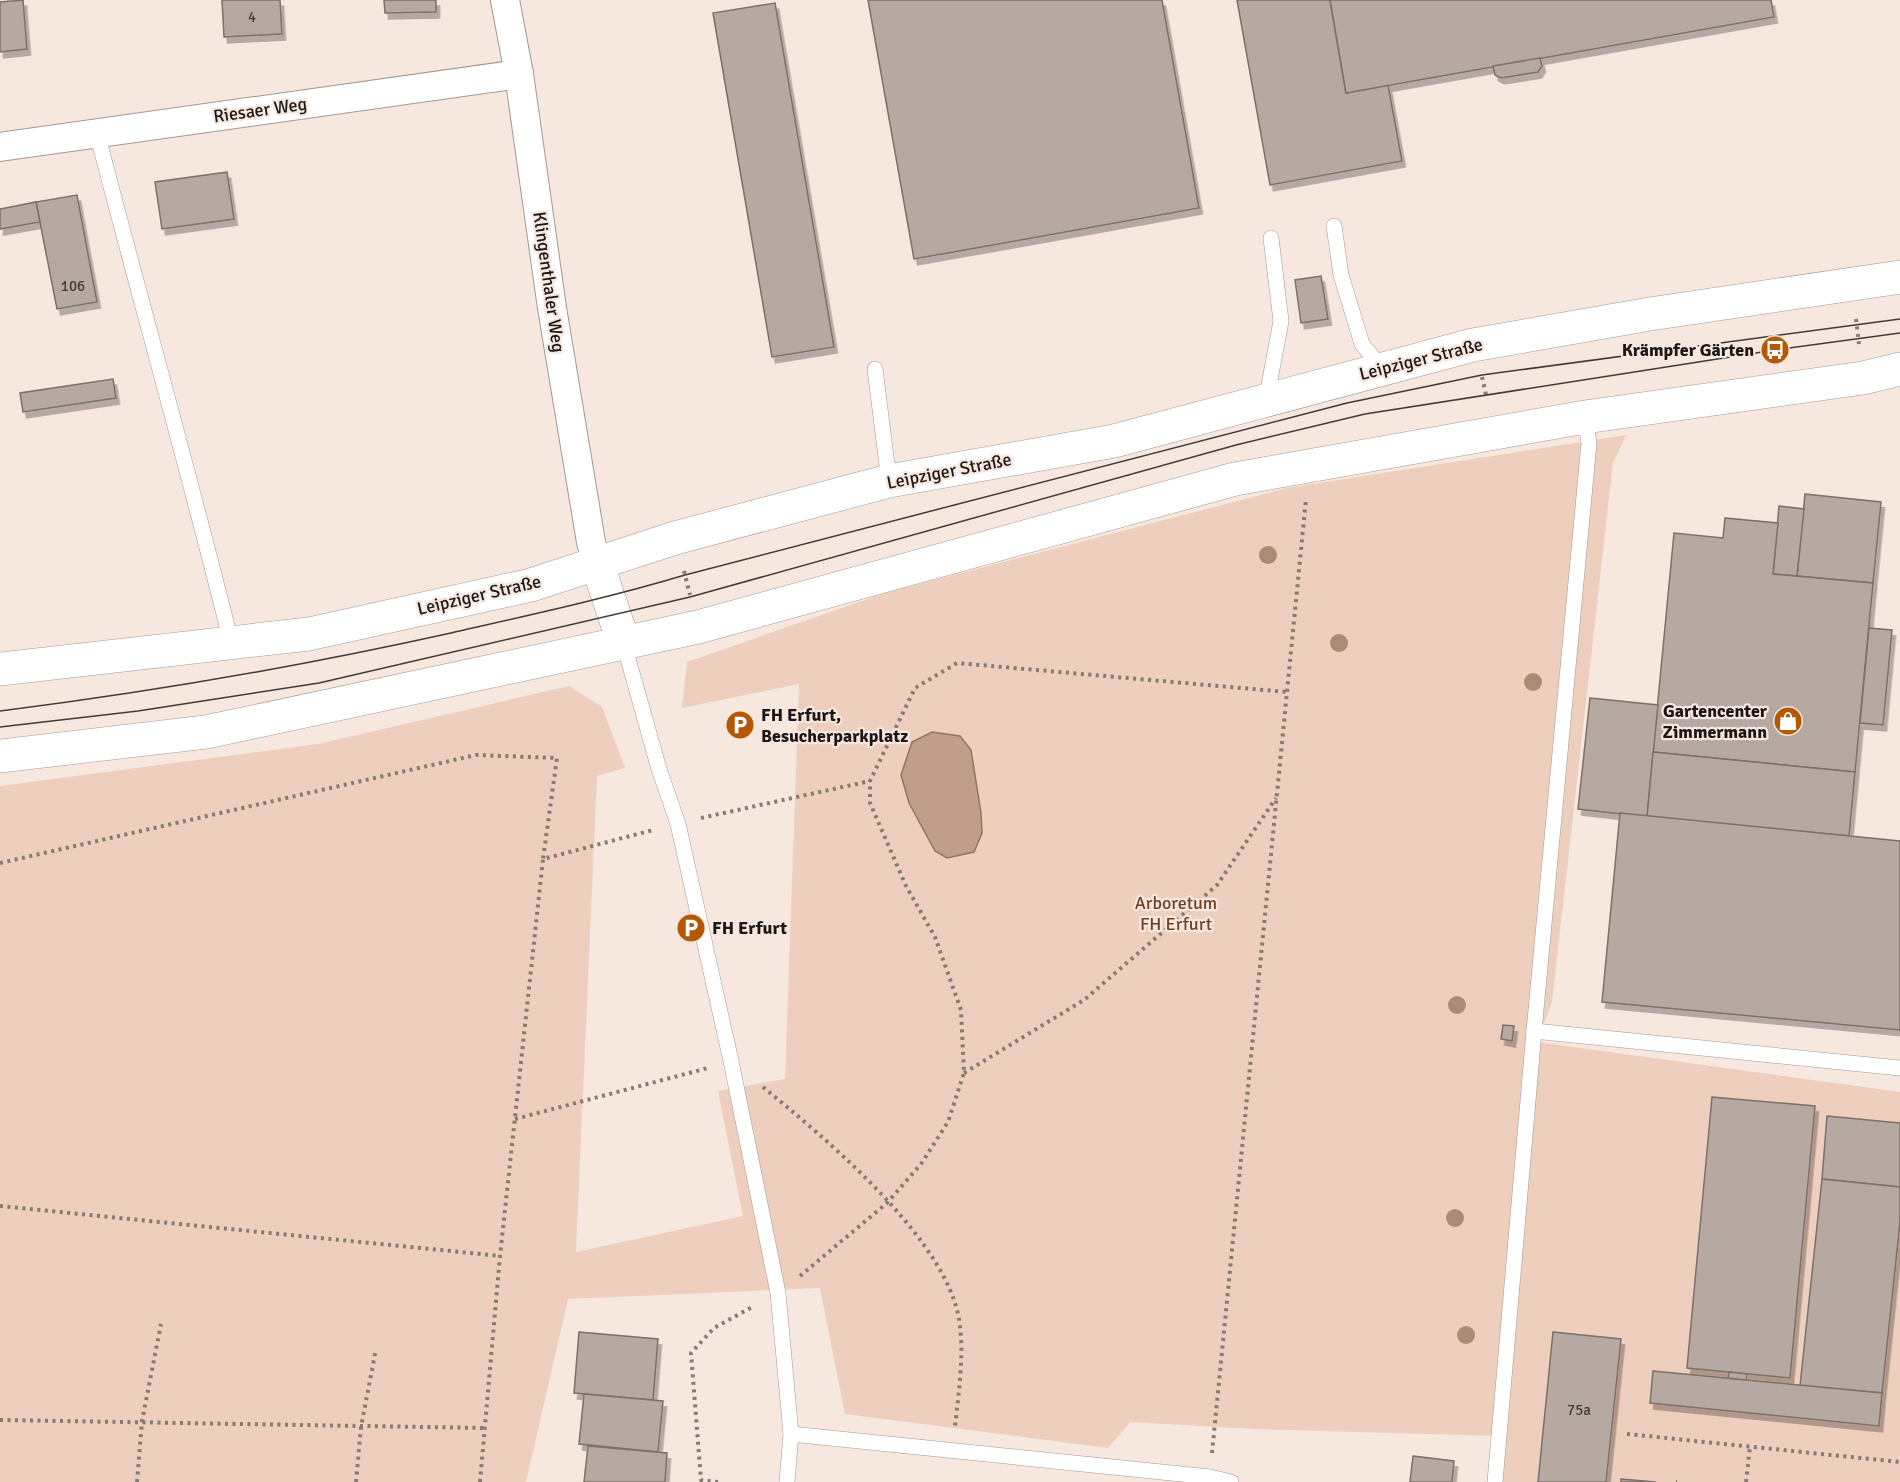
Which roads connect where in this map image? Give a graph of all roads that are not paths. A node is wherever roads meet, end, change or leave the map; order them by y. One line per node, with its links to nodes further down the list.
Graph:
1 (505, 0): 2 (street, Klingenthaler Weg)
2 (519, 74): 3 (street, Riesaer Weg); 14 (street, Klingenthaler Weg)
3 (97, 133): 4 (street, Riesaer Weg); 16 (lane)
4 (0, 147)
5 (1334, 226): 8 (lane)
6 (1271, 238): 11 (lane)
7 (1900, 277): 8 (main road, Leipziger Straße)
8 (1382, 368): 11 (main road, Leipziger Straße)
9 (875, 369): 13 (lane)
10 (1900, 369): 12 (main road)
11 (1265, 402): 13 (main road, Leipziger Straße)
12 (1585, 417): 15 (main road); 19 (lane)
13 (890, 481): 14 (main road, Leipziger Straße)
14 (597, 563): 15 (main road); 16 (main road, Leipziger Straße)
15 (622, 641): 18 (main road); 21 (lane)
16 (231, 642): 17 (main road, Leipziger Straße)
17 (0, 669)
18 (0, 756)
19 (1534, 1030): 20 (lane); 24 (lane)
20 (1900, 1068)
21 (791, 1434): 22 (lane); 23 (lane)
22 (787, 1482)
23 (1231, 1482)
24 (1496, 1482)

